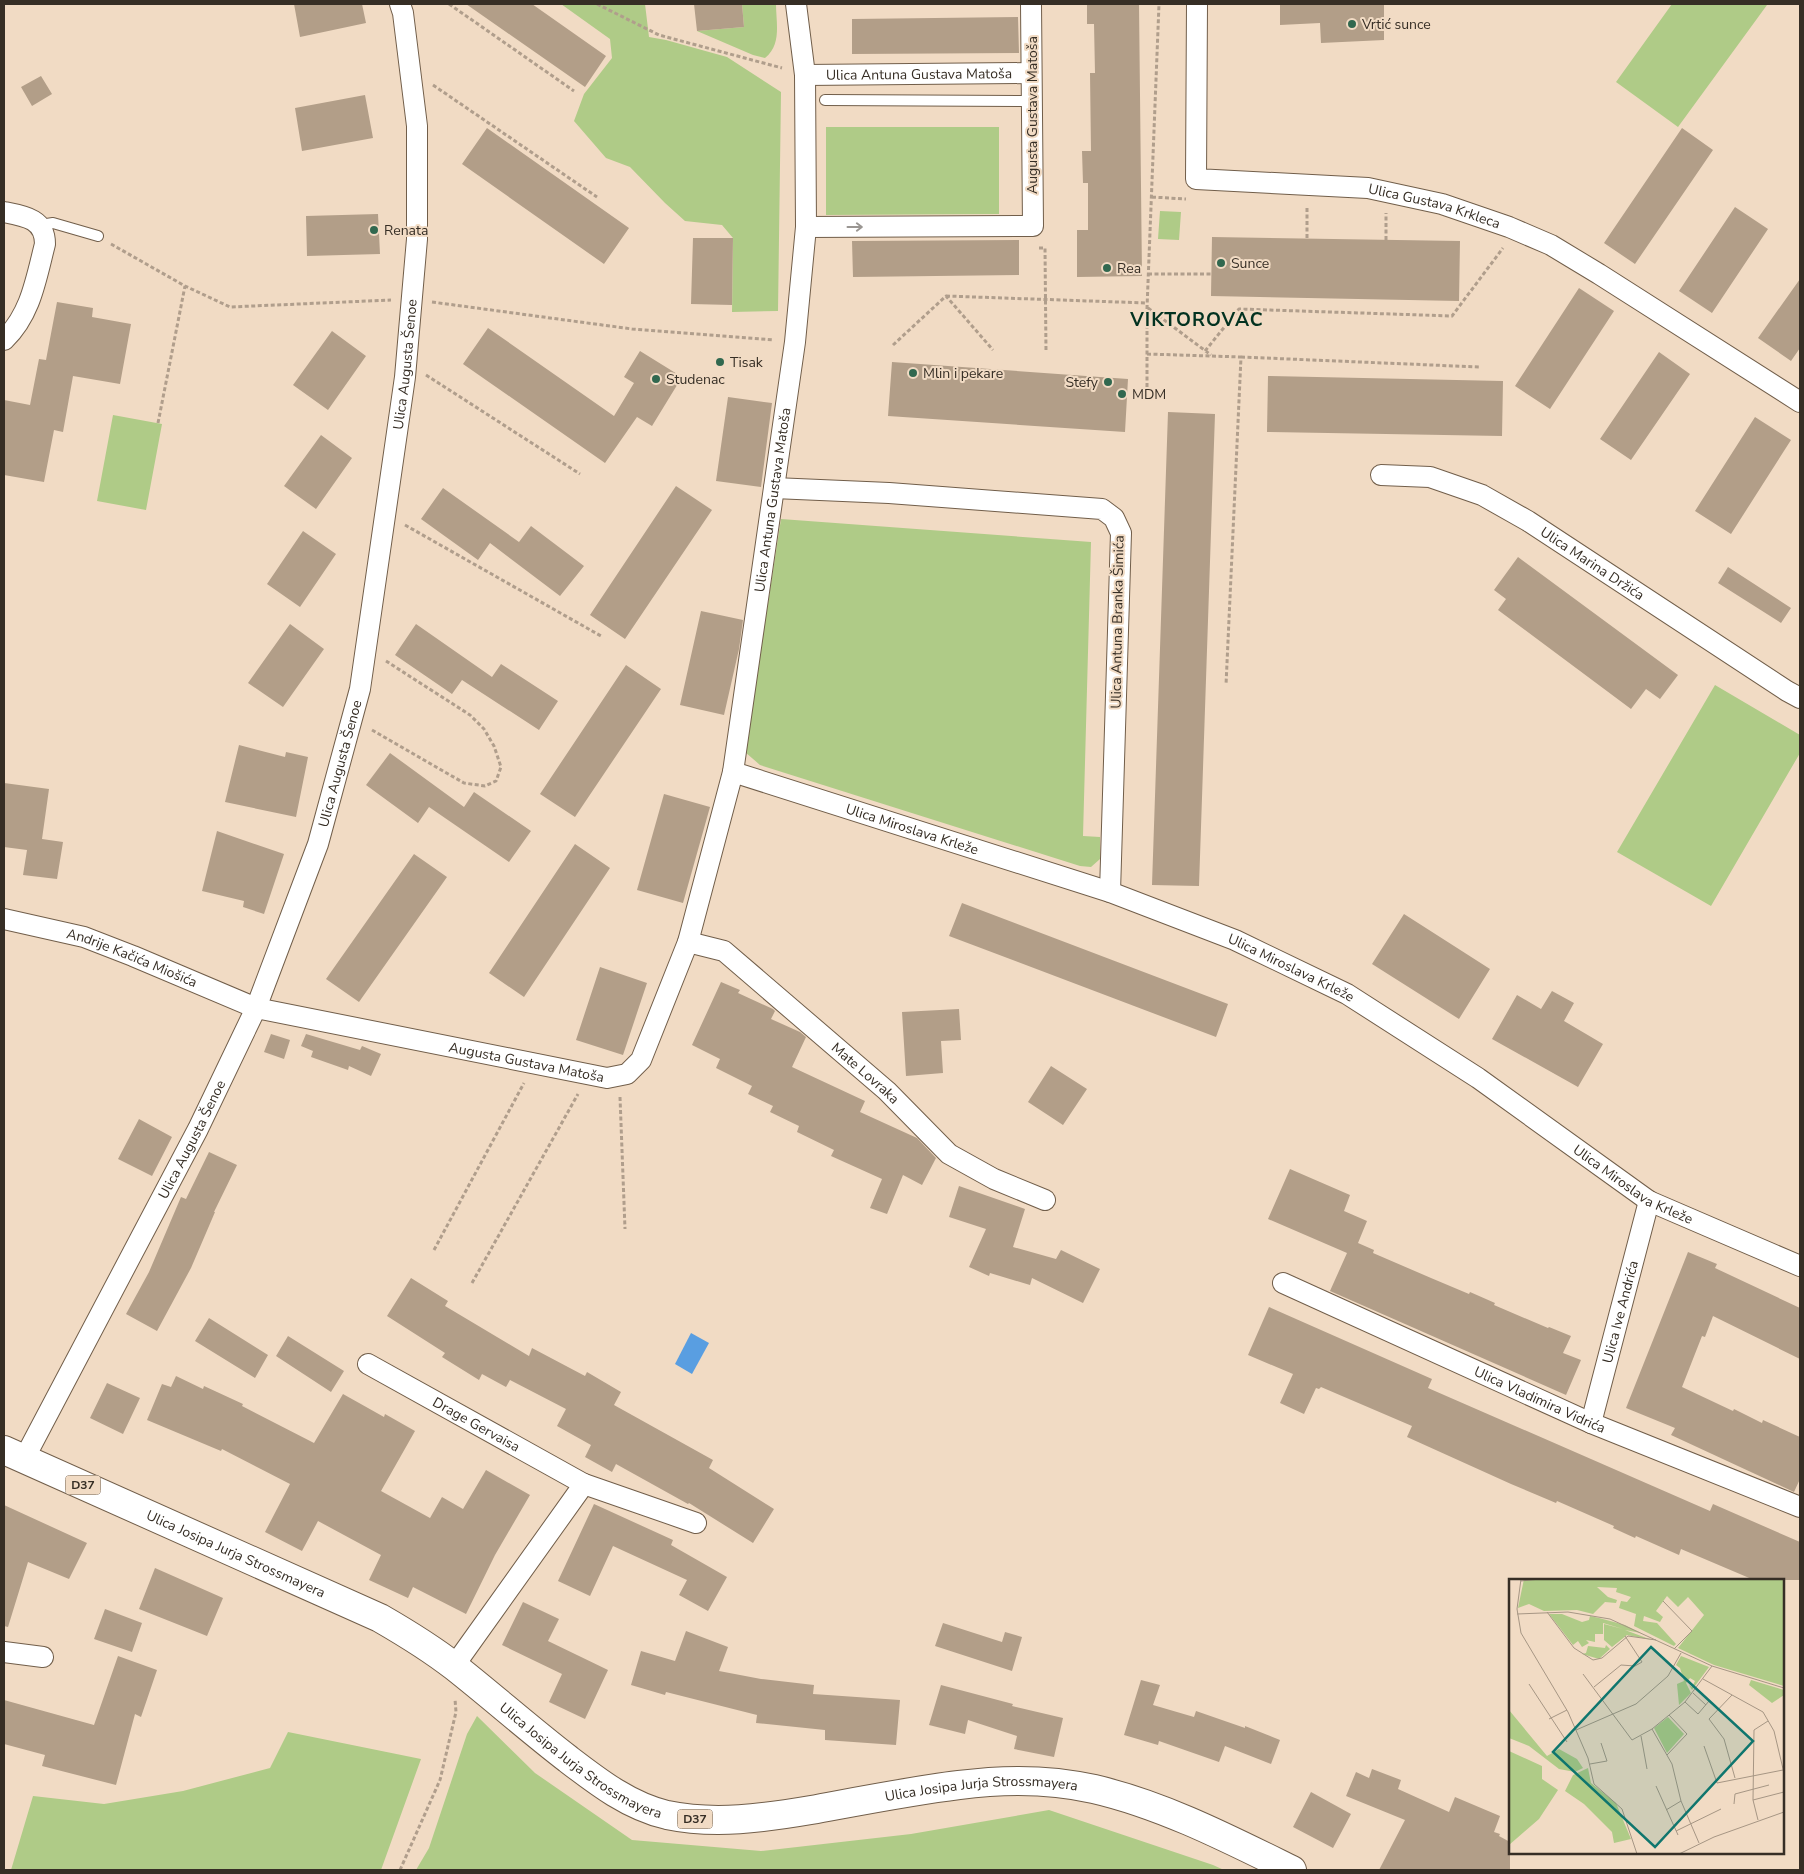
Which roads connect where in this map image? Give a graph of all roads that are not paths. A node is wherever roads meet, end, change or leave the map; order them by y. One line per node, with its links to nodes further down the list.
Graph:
1 (400, 4): 22 (street, Ulica Augusta Šenoe)
2 (796, 4): 6 (street, Ulica Antuna Gustava Matoša)
3 (1031, 4): 5 (street, Augusta Gustava Matoša)
4 (1197, 4): 14 (street, Ulica Gustava Krkleca)
5 (1032, 73): 6 (street, Ulica Antuna Gustava Matoša); 8 (street, Augusta Gustava Matoša)
6 (805, 74): 11 (street, Ulica Antuna Gustava Matoša)
7 (825, 100): 8 (lane)
8 (1032, 101): 11 (street, Augusta Gustava Matoša, one-way to 8)
9 (4, 212): 10 (street)
10 (40, 225): 12 (lane); 13 (street)
11 (806, 228): 16 (street, Ulica Antuna Gustava Matoša)
12 (98, 236)
13 (4, 340)
14 (1800, 402)
15 (1381, 475): 17 (street, Ulica Marina Držića)
16 (774, 488): 18 (street, Ulica Antuna Gustava Matoša); 19 (street, Ulica Antuna Branka Šimića)
17 (1794, 694)
18 (733, 772): 19 (street, Ulica Miroslava Krleže); 21 (street, Augusta Gustava Matoša)
19 (1110, 892): 24 (street, Ulica Miroslava Krleže)
20 (4, 919): 22 (street, Andrije Kačića Miošića)
21 (688, 942): 22 (street, Augusta Gustava Matoša); 23 (street, Mate Lovraka)
22 (256, 1008): 29 (street, Ulica Augusta Šenoe)
23 (1045, 1200)
24 (1649, 1200): 25 (street, Ulica Miroslava Krleže); 28 (street, Ulica Ive Andrića)
25 (1800, 1266)
26 (1283, 1283): 28 (street, Ulica Vladimira Vidrića)
27 (368, 1364): 30 (street, Drage Gervaisa)
28 (1590, 1423): 31 (street, Ulica Vladimira Vidrića)
29 (14, 1455): 35 (main road, Ulica Josipa Jurja Strossmayera / D37)
30 (584, 1484): 32 (street, Drage Gervaisa); 35 (street)
31 (1800, 1507)
32 (696, 1523)
33 (4, 1652): 34 (street)
34 (44, 1657)
35 (454, 1666): 36 (main road, Ulica Josipa Jurja Strossmayera / D37)
36 (1292, 1870)

